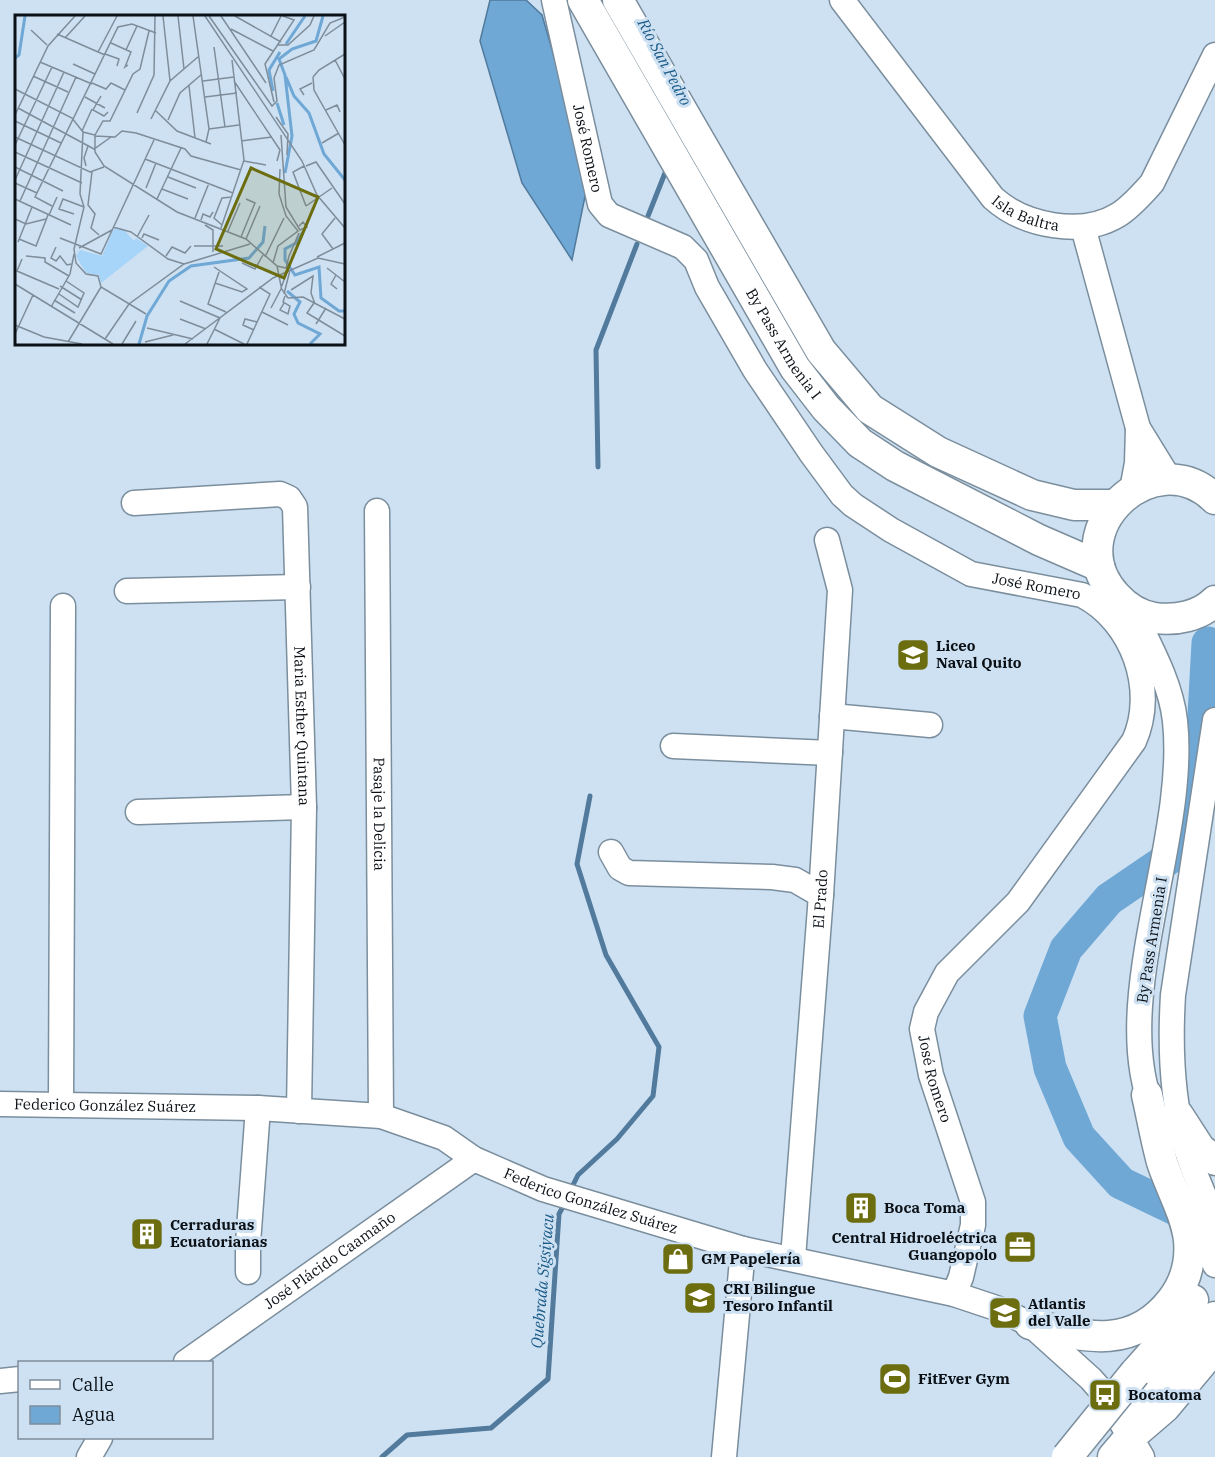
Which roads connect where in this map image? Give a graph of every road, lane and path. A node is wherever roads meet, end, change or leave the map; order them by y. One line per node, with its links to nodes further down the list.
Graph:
1 (554, 0): 43 (street, José Romero)
2 (583, 0): 14 (main road, By Pass Armenia I)
3 (618, 0): 9 (main road, By Pass Armenia I)
4 (842, 0): 6 (street, Isla Baltra)
5 (1215, 55): 6 (street, Isla Baltra)
6 (1083, 227): 7 (street)
7 (1138, 428): 8 (street); 9 (street)
8 (1170, 480): 9 (main road, By Pass Armenia I); 10 (main road)
9 (1123, 497): 14 (main road)
10 (1215, 499)
11 (134, 503): 15 (street, Maria Esther Quintana)
12 (377, 511): 35 (street, Pasaje la Delicia)
13 (827, 540): 20 (street, El Prado)
14 (1099, 566): 19 (main road)
15 (298, 587): 16 (street); 25 (street, Maria Esther Quintana)
16 (128, 591)
17 (1215, 601): 19 (main road)
18 (63, 606): 31 (street)
19 (1133, 611): 29 (street, By Pass Armenia I)
20 (832, 716): 21 (street); 24 (street, El Prado)
21 (930, 725)
22 (1213, 731): 34 (street, By Pass Armenia I)
23 (673, 746): 24 (street)
24 (830, 753): 28 (street, El Prado)
25 (304, 807): 26 (street); 33 (street, Maria Esther Quintana)
26 (138, 812)
27 (611, 852): 28 (street)
28 (821, 895): 40 (street, El Prado)
29 (1147, 1095): 38 (street, By Pass Armenia I); 45 (main road)
30 (0, 1104): 31 (street, Federico González Suárez)
31 (61, 1104): 32 (street, Federico González Suárez)
32 (258, 1108): 33 (street, Federico González Suárez); 42 (street)
33 (300, 1111): 35 (street, Federico González Suárez)
34 (1178, 1114): 37 (main road); 38 (street, By Pass Armenia I)
35 (381, 1116): 36 (street, Federico González Suárez)
36 (474, 1159): 39 (street, Federico González Suárez); 47 (street, José Plácido Caamaño)
37 (1215, 1161)
38 (1210, 1228): 41 (street, By Pass Armenia I); 54 (main road, bridge)
39 (743, 1250): 40 (street, Federico González Suárez); 53 (street)
40 (793, 1258): 43 (street, Federico González Suárez)
41 (1215, 1265)
42 (248, 1272)
43 (954, 1294): 45 (street, Federico González Suárez)
44 (1215, 1317): 51 (main road)
45 (1030, 1324): 51 (street, Federico González Suárez)
46 (1215, 1347): 51 (main road)
47 (187, 1361)
48 (18, 1379): 49 (street)
49 (0, 1382)
50 (99, 1439): 52 (street)
51 (1128, 1450)
52 (89, 1457)
53 (724, 1457)
54 (1067, 1457)

